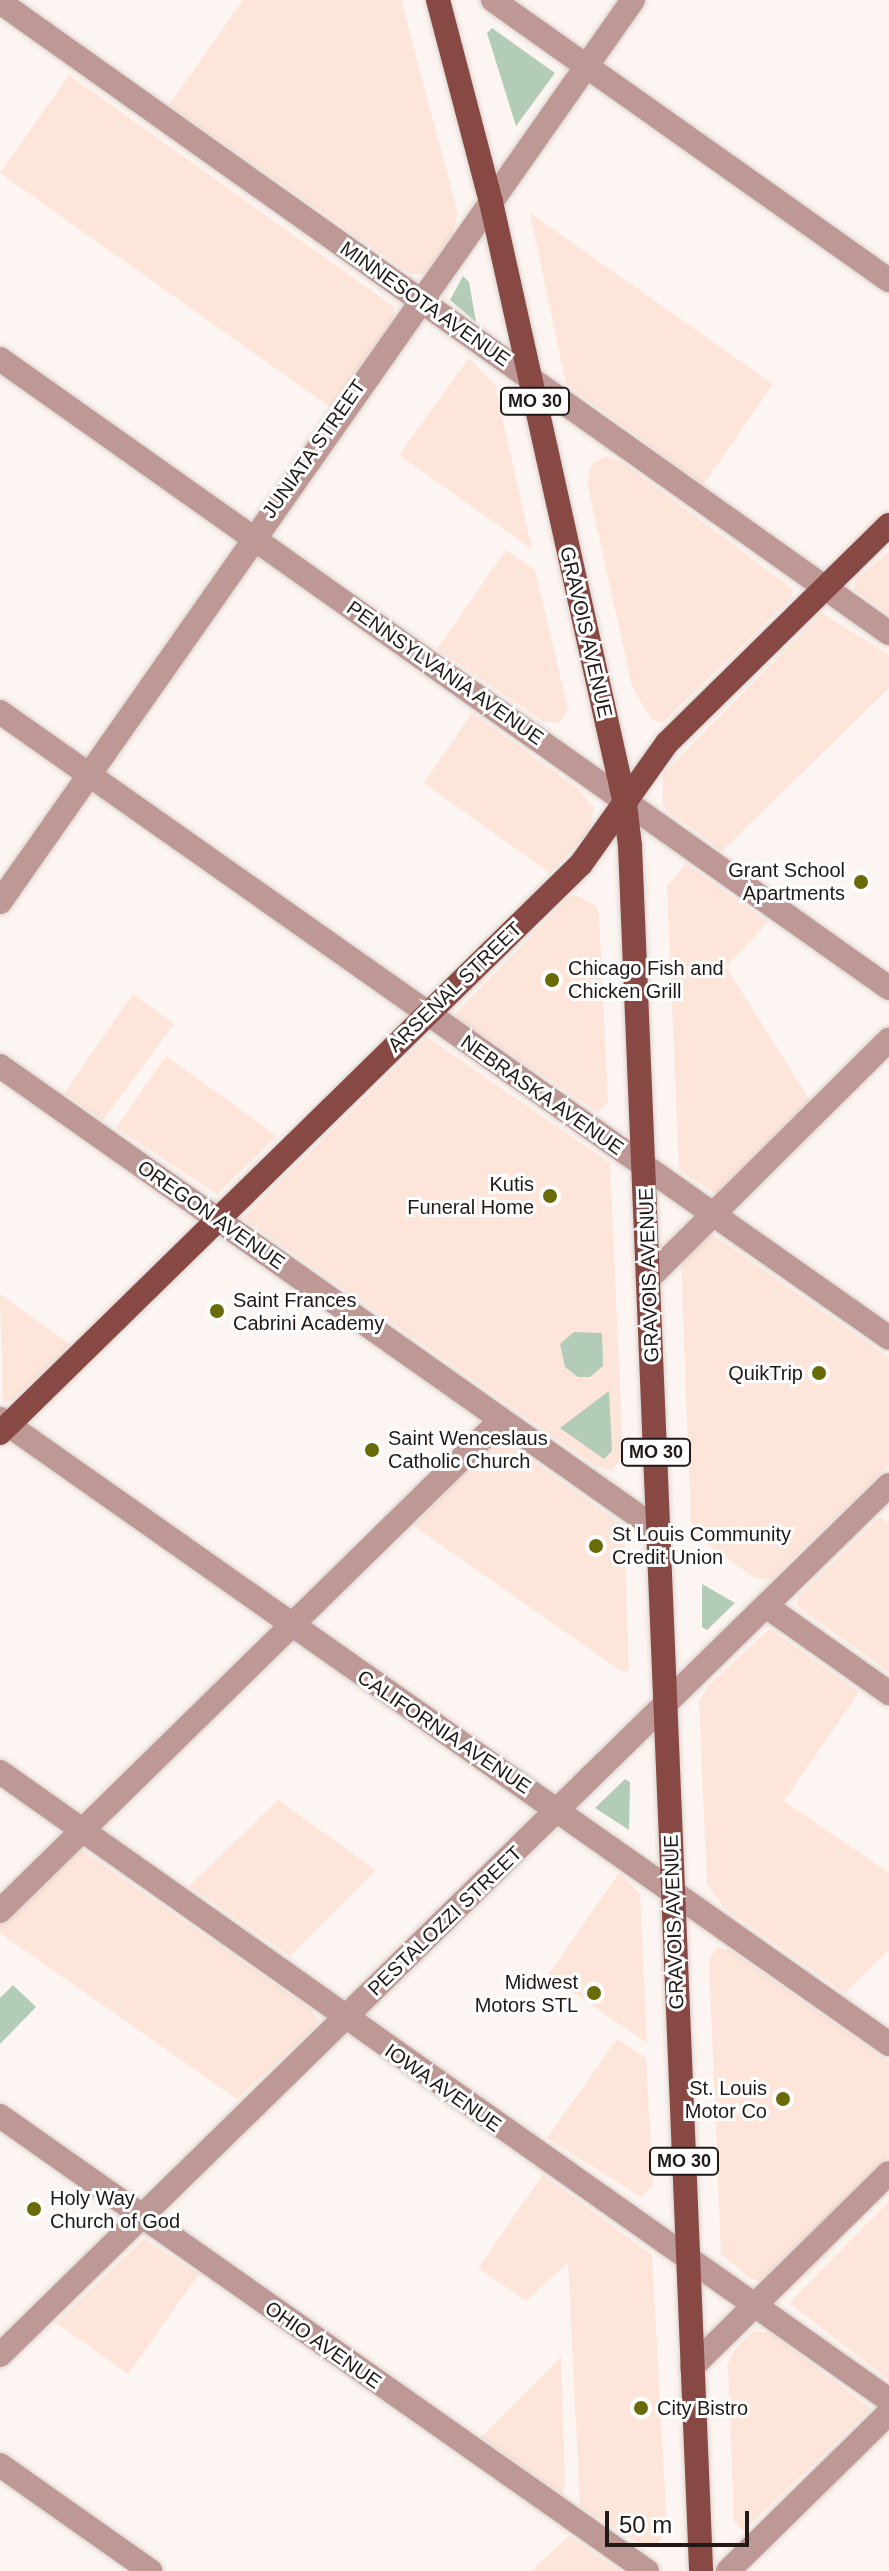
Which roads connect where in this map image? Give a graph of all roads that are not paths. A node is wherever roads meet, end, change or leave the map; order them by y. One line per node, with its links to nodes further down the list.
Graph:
1 (438, 0): 6 (main road, GRAVOIS AVENUE / MO 30)
2 (493, 0): 5 (street)
3 (633, 0): 5 (street, JUNIATA STREET)
4 (0, 2): 8 (street, MINNESOTA AVENUE)
5 (586, 65): 6 (street, JUNIATA STREET); 7 (street)
6 (491, 202): 8 (street, JUNIATA STREET); 10 (main road, GRAVOIS AVENUE / MO 30)
7 (889, 280)
8 (420, 301): 10 (street, MINNESOTA AVENUE); 12 (street, JUNIATA STREET)
9 (0, 359): 12 (street, PENNSYLVANIA AVENUE)
10 (530, 379): 13 (street, MINNESOTA AVENUE); 17 (main road, GRAVOIS AVENUE / MO 30)
11 (889, 525): 13 (main road, ARSENAL STREET)
12 (251, 537): 16 (street, JUNIATA STREET); 17 (street, PENNSYLVANIA AVENUE)
13 (825, 589): 14 (street, MINNESOTA AVENUE); 17 (main road, ARSENAL STREET)
14 (889, 633)
15 (0, 712): 16 (street, NEBRASKA AVENUE)
16 (90, 774): 18 (street, JUNIATA STREET); 20 (street, NEBRASKA AVENUE)
17 (625, 804): 19 (street, PENNSYLVANIA AVENUE); 20 (main road, ARSENAL STREET); 23 (main road, GRAVOIS AVENUE / MO 30)
18 (0, 902)
19 (889, 988)
20 (428, 1013): 23 (street, NEBRASKA AVENUE); 25 (main road, ARSENAL STREET)
21 (889, 1040): 24 (street)
22 (0, 1066): 25 (street, OREGON AVENUE)
23 (644, 1167): 24 (street, NEBRASKA AVENUE); 26 (main road, GRAVOIS AVENUE / MO 30)
24 (713, 1214): 26 (street); 27 (street, NEBRASKA AVENUE)
25 (217, 1220): 28 (street, OREGON AVENUE); 29 (main road, ARSENAL STREET)
26 (649, 1278): 31 (main road, GRAVOIS AVENUE / MO 30)
27 (889, 1338)
28 (501, 1420): 31 (street, OREGON AVENUE); 33 (street)
29 (3, 1426): 33 (street, CALIFORNIA AVENUE)
30 (889, 1485): 32 (street, PESTALOZZI STREET)
31 (658, 1530): 35 (main road, GRAVOIS AVENUE / MO 30)
32 (766, 1606): 34 (street); 35 (street, PESTALOZZI STREET)
33 (289, 1626): 37 (street, CALIFORNIA AVENUE); 38 (street)
34 (889, 1693)
35 (666, 1705): 37 (street, PESTALOZZI STREET); 39 (main road, GRAVOIS AVENUE / MO 30)
36 (0, 1772): 38 (street, IOWA AVENUE)
37 (559, 1810): 39 (street, CALIFORNIA AVENUE); 41 (street, PESTALOZZI STREET)
38 (80, 1830): 40 (street); 41 (street, IOWA AVENUE)
39 (673, 1891): 42 (street, CALIFORNIA AVENUE); 46 (main road, GRAVOIS AVENUE / MO 30)
40 (0, 1911)
41 (345, 2019): 45 (street, PESTALOZZI STREET); 46 (street, IOWA AVENUE)
42 (889, 2044)
43 (0, 2116): 45 (street, OHIO AVENUE)
44 (889, 2173): 47 (street)
45 (141, 2218): 48 (street, PESTALOZZI STREET); 54 (street, OHIO AVENUE)
46 (688, 2260): 47 (street, IOWA AVENUE); 49 (main road, GRAVOIS AVENUE / MO 30)
47 (755, 2307): 49 (street); 50 (street, IOWA AVENUE)
48 (0, 2355)
49 (692, 2367): 55 (main road, GRAVOIS AVENUE / MO 30)
50 (889, 2400)
51 (889, 2413): 56 (street)
52 (0, 2465): 53 (street)
53 (150, 2571)
54 (647, 2571)
55 (701, 2571)
56 (728, 2571)

